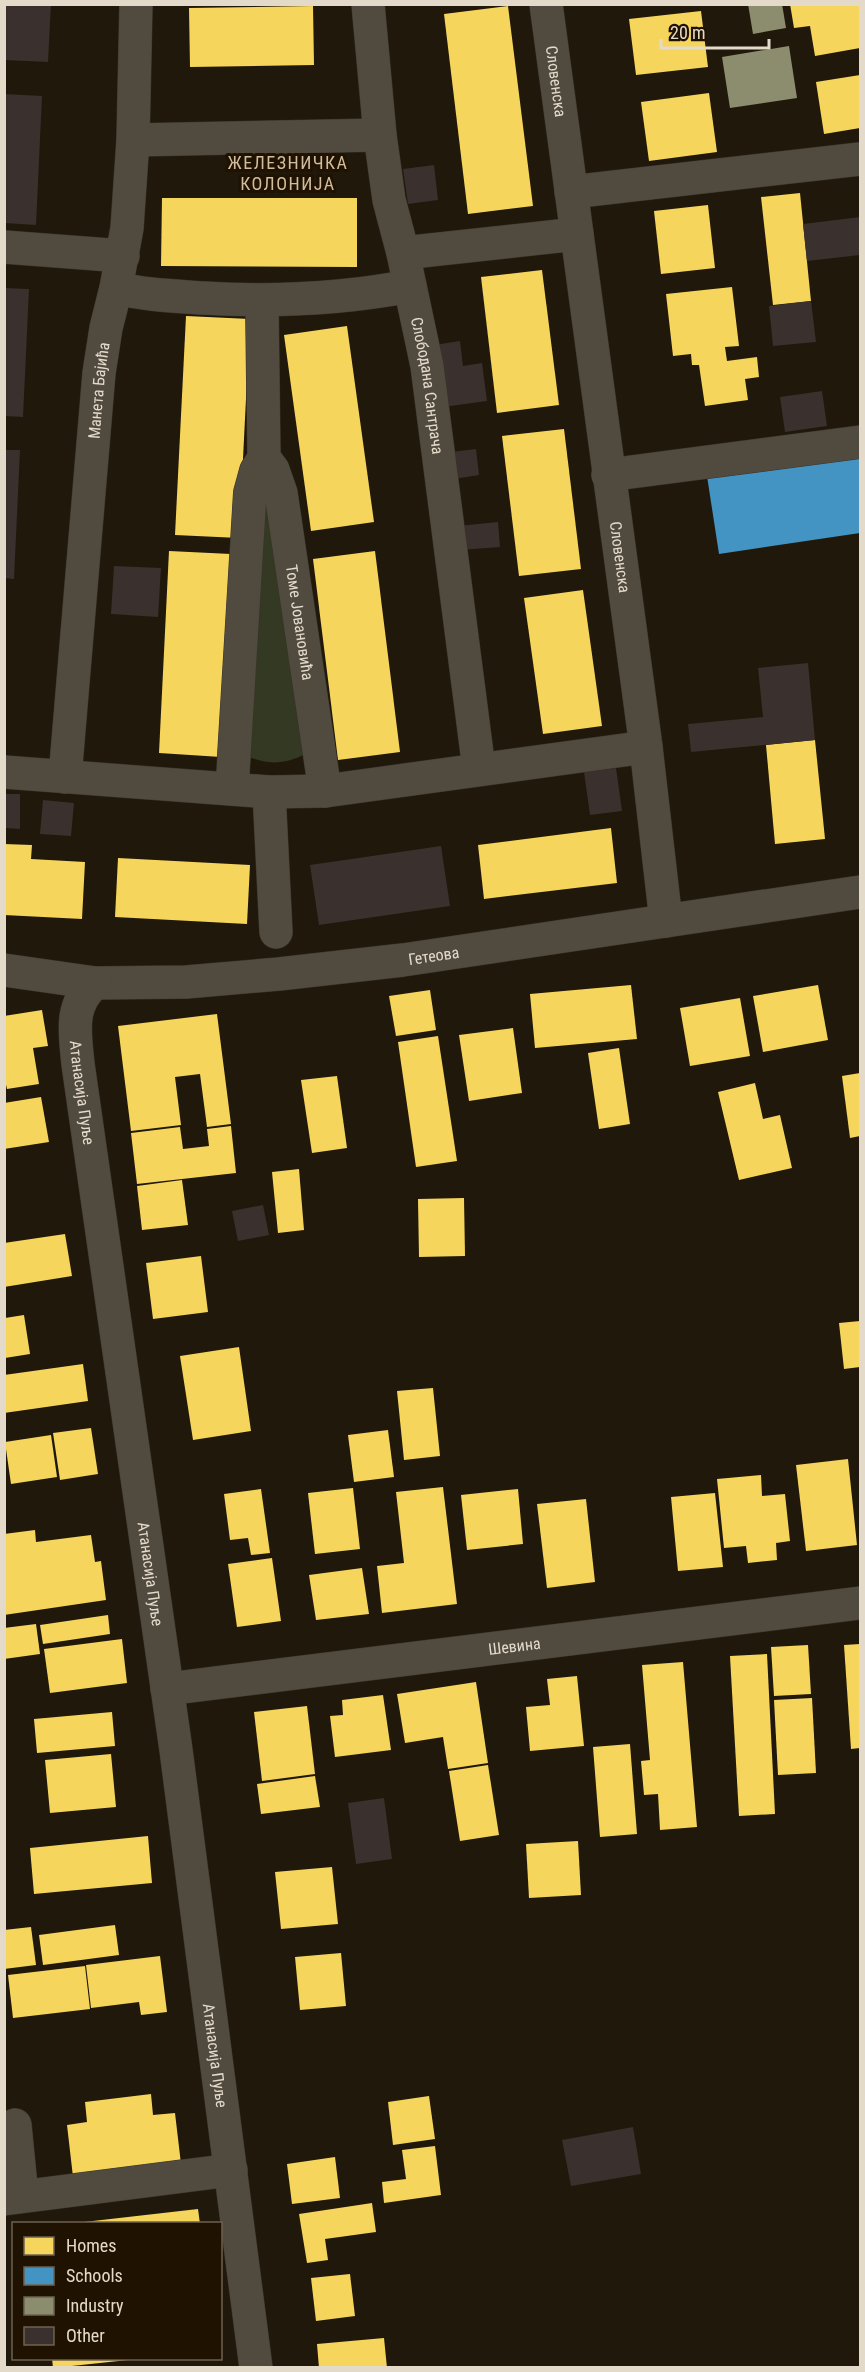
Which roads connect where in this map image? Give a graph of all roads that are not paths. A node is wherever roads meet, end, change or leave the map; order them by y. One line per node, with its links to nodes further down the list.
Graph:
1 (136, 4): 5 (street, Манета Бајића)
2 (368, 4): 4 (street, Слободана Сантрача)
3 (546, 4): 7 (street, Словенска)
4 (380, 135): 5 (street); 10 (street, Слободана Сантрача)
5 (133, 140): 11 (street, Манета Бајића)
6 (861, 159): 7 (street)
7 (571, 192): 8 (street, Словенска)
8 (577, 234): 10 (street); 17 (street, Словенска)
9 (4, 247): 11 (street)
10 (404, 253): 12 (street, Слободана Сантрача)
11 (123, 256): 13 (street, Манета Бајића)
12 (410, 286): 14 (street); 19 (street, Слободана Сантрача)
13 (116, 288): 14 (street); 21 (street, Манета Бајића)
14 (262, 301): 16 (street, Томе Јовановића)
15 (861, 442): 17 (street)
16 (264, 458): 22 (street, Томе Јовановића); 23 (street, Томе Јовановића)
17 (608, 476): 18 (street, Словенска)
18 (646, 747): 19 (street); 26 (street, Словенска)
19 (478, 769): 23 (street)
20 (4, 772): 21 (street)
21 (65, 777): 22 (street)
22 (232, 789): 24 (street)
23 (325, 791): 24 (street)
24 (269, 792): 27 (street)
25 (861, 892): 26 (street, Гетеова)
26 (666, 921): 29 (street, Гетеова)
27 (276, 932)
28 (4, 970): 29 (street, Гетеова)
29 (95, 983): 31 (street, Атанасија Пуље)
30 (861, 1603): 31 (street, Шевина)
31 (167, 1689): 33 (street, Атанасија Пуље)
32 (15, 2125): 34 (street)
33 (231, 2170): 34 (street); 35 (street, Атанасија Пуље)
34 (13, 2198)
35 (256, 2367)

